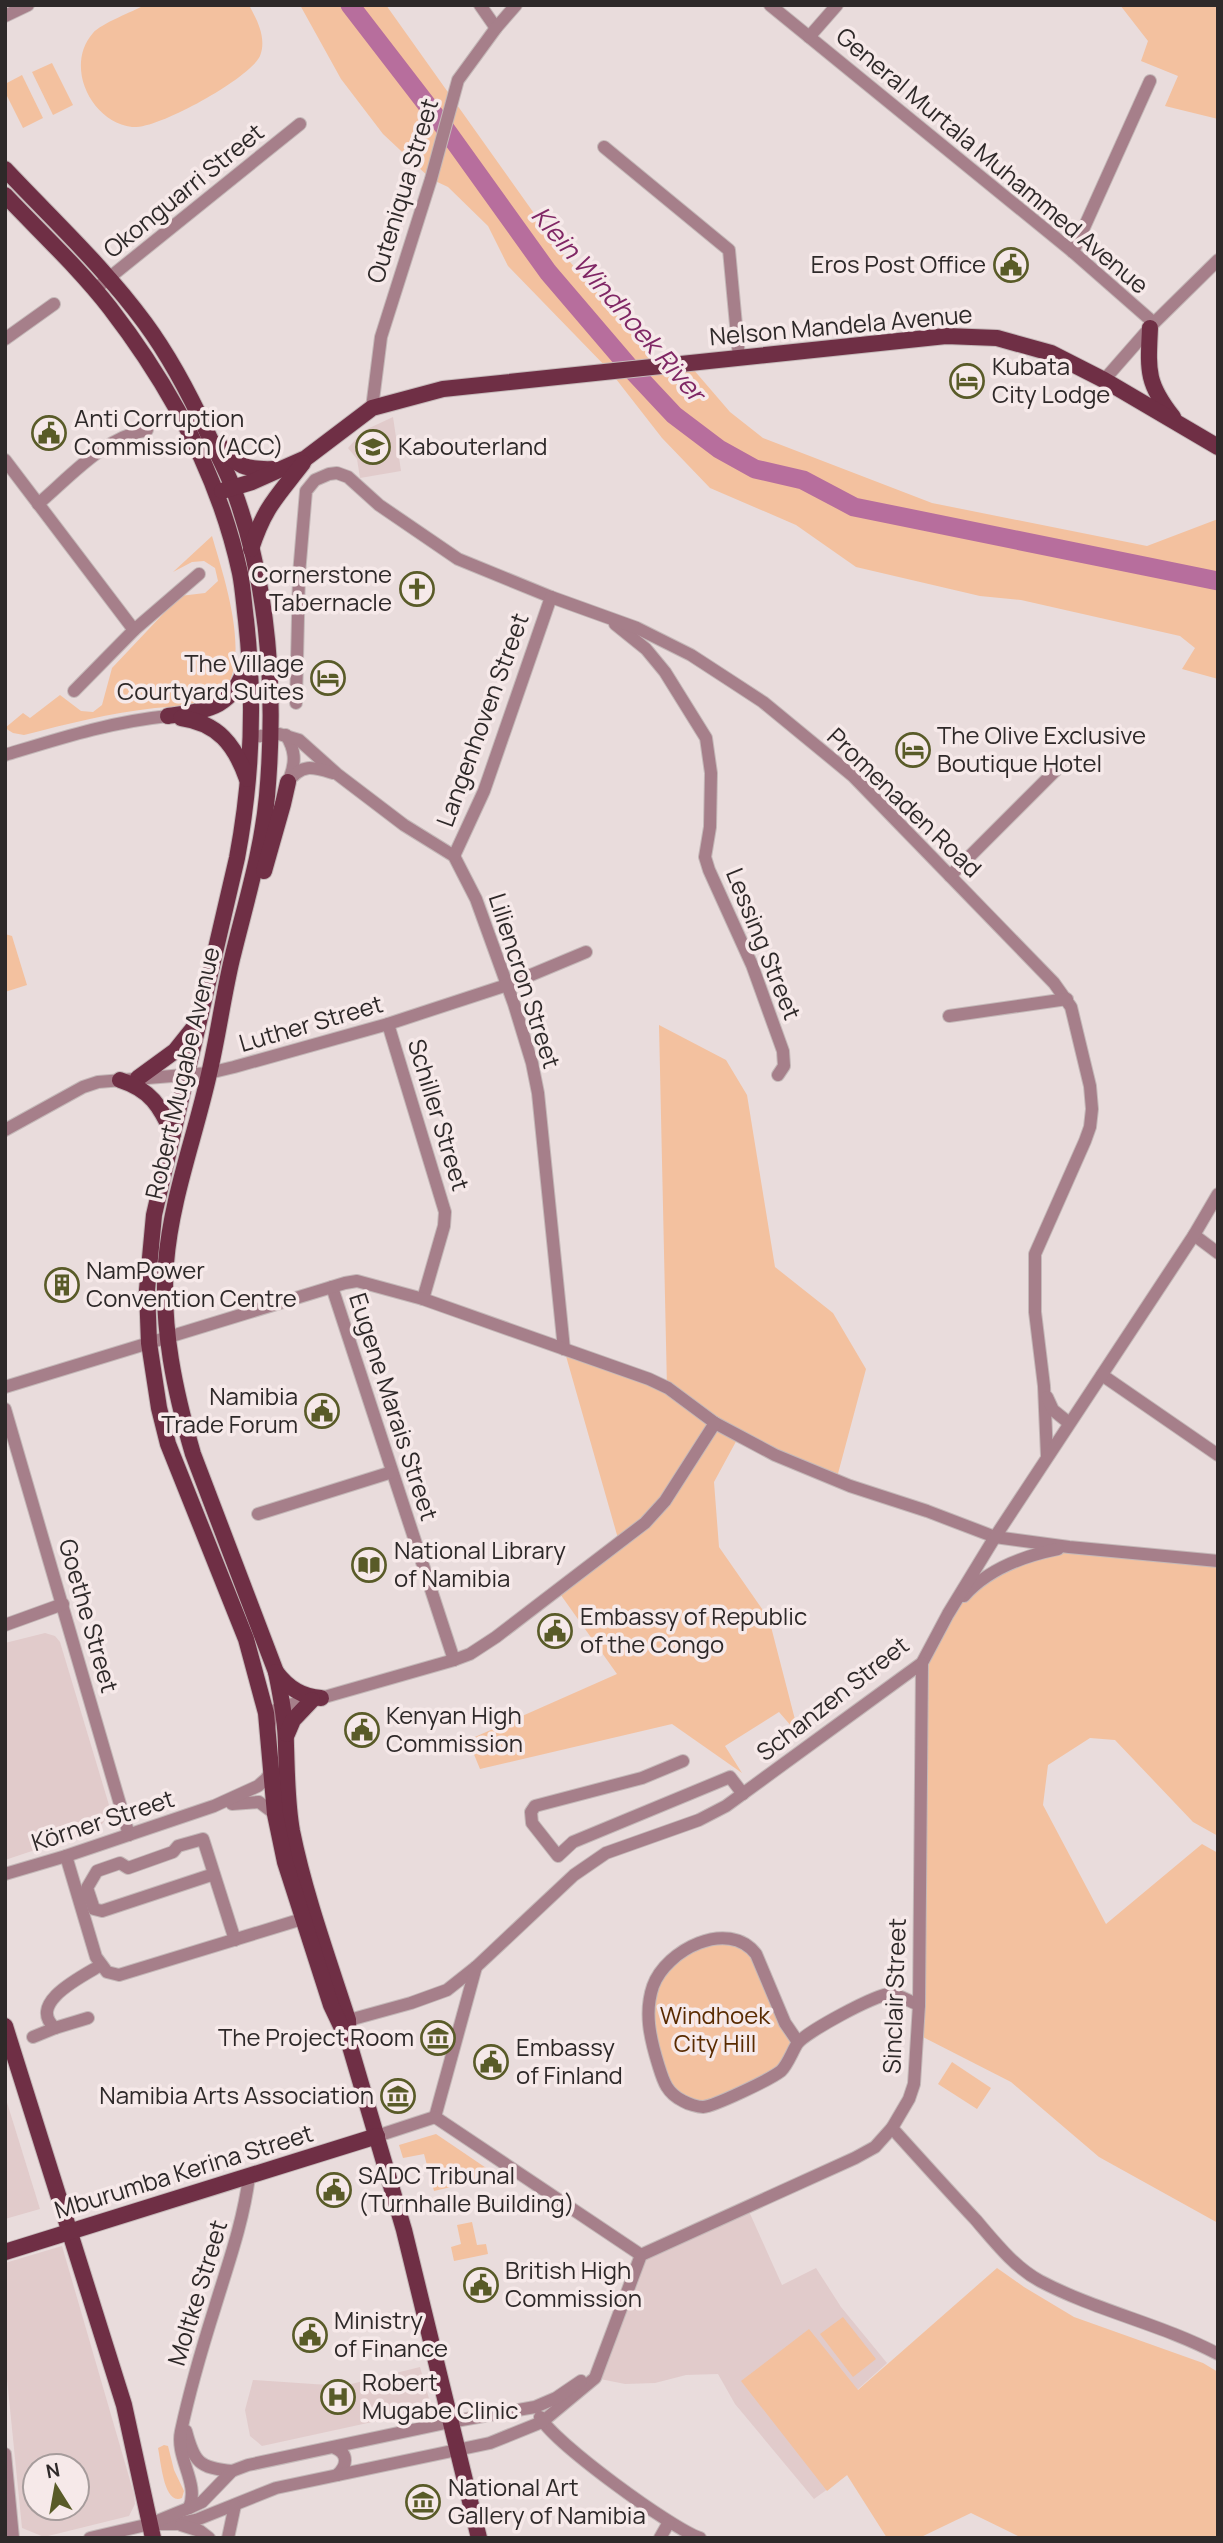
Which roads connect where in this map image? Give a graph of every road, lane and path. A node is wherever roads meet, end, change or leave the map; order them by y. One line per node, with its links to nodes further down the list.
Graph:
1 (28, 5): 6 (street)
2 (480, 5): 7 (street)
3 (516, 5): 7 (street, Outeniqua Street)
4 (770, 5): 8 (street, General Murtala Muhammed Avenue)
5 (836, 5): 8 (street)
6 (5, 16)
7 (496, 28): 23 (street, Outeniqua Street)
8 (808, 37): 14 (street, General Murtala Muhammed Avenue)
9 (1150, 81): 14 (street)
10 (300, 124): 16 (street, Okonguarri Street)
11 (604, 147): 21 (street)
12 (5, 169): 16 (main road, Robert Mugabe Avenue)
13 (5, 195): 17 (main road, Robert Mugabe Avenue)
14 (1073, 252): 19 (street, General Murtala Muhammed Avenue)
15 (1218, 260): 19 (street)
16 (109, 278): 17 (street, Okonguarri Street); 24 (main road, Robert Mugabe Avenue)
17 (94, 290): 32 (main road, Robert Mugabe Avenue)
18 (54, 304): 20 (street)
19 (1152, 326): 22 (street); 25 (main road)
20 (5, 339)
21 (739, 357): 22 (main road, Nelson Mandela Avenue); 23 (main road, Nelson Mandela Avenue)
22 (1104, 380): 25 (main road, Nelson Mandela Avenue)
23 (372, 408): 28 (main road, Nelson Mandela Avenue)
24 (197, 410): 30 (main road); 31 (main road, Robert Mugabe Avenue)
25 (1178, 424): 27 (main road, Nelson Mandela Avenue)
26 (146, 430): 33 (street)
27 (1218, 447)
28 (306, 458): 30 (main road, Nelson Mandela Avenue); 34 (main road)
29 (5, 460): 33 (street)
30 (285, 469): 31 (main road, Nelson Mandela Avenue)
31 (233, 488): 32 (main road, Nelson Mandela Avenue); 34 (main road, Robert Mugabe Avenue)
32 (215, 492): 39 (main road, Robert Mugabe Avenue)
33 (38, 503): 38 (street)
34 (251, 549): 43 (main road, Robert Mugabe Avenue)
35 (199, 574): 38 (street)
36 (551, 597): 37 (street, Promenaden Road); 41 (street, Promenaden Road); 50 (street, Langenhoven Street)
37 (604, 615): 51 (street, Promenaden Road); 60 (street, Lessing Street)
38 (134, 630): 40 (street)
39 (249, 649): 42 (main road); 44 (main road, Robert Mugabe Avenue)
40 (74, 691)
41 (296, 703)
42 (168, 716): 45 (street); 49 (main road)
43 (278, 735): 44 (street); 47 (street); 48 (street); 54 (main road, Robert Mugabe Avenue)
44 (251, 737): 49 (main road, Robert Mugabe Avenue)
45 (6, 752)
46 (1060, 766): 51 (street)
47 (337, 774): 48 (street); 50 (street)
48 (288, 782): 54 (main road)
49 (249, 785): 57 (main road, Robert Mugabe Avenue)
50 (454, 856): 53 (street, Liliencron Street)
51 (950, 876): 55 (street, Promenaden Road)
52 (586, 952): 53 (street, Luther Street)
53 (507, 985): 58 (street, Luther Street); 73 (street, Liliencron Street)
54 (225, 991): 59 (main road, Robert Mugabe Avenue)
55 (1067, 999): 56 (street); 75 (street, Promenaden Road)
56 (948, 1016)
57 (200, 1020): 61 (main road, Robert Mugabe Avenue); 62 (main road)
58 (388, 1024): 59 (street, Luther Street); 70 (street, Schiller Street)
59 (209, 1073): 61 (street, Luther Street); 71 (main road, Robert Mugabe Avenue)
60 (778, 1075)
61 (186, 1076): 62 (street, Luther Street); 65 (main road, Robert Mugabe Avenue)
62 (138, 1078): 63 (street, Luther Street)
63 (120, 1080): 64 (street, Luther Street); 65 (main road)
64 (5, 1130)
65 (173, 1134): 72 (main road, Robert Mugabe Avenue)
66 (1218, 1194): 67 (street, Schanzen Street)
67 (1194, 1235): 68 (street); 74 (street, Schanzen Street)
68 (1218, 1253)
69 (332, 1287): 70 (street); 71 (street); 82 (street, Eugene Marais Street)
70 (423, 1299): 73 (street)
71 (167, 1337): 72 (street); 92 (main road, Robert Mugabe Avenue)
72 (149, 1343): 76 (street); 95 (main road, Robert Mugabe Avenue)
73 (564, 1349): 78 (street)
74 (1102, 1375): 79 (street, Schanzen Street); 80 (street)
75 (1044, 1386): 79 (street, Promenaden Road); 81 (street, Promenaden Road)
76 (5, 1387)
77 (5, 1409): 87 (street, Goethe Street)
78 (715, 1423): 84 (street); 90 (street)
79 (1069, 1423): 81 (street, Schanzen Street)
80 (1218, 1455)
81 (1047, 1457): 84 (street, Schanzen Street)
82 (392, 1472): 83 (street); 90 (street, Eugene Marais Street)
83 (258, 1514)
84 (995, 1537): 85 (street); 88 (street, Schanzen Street)
85 (1069, 1547): 86 (street); 88 (street)
86 (1218, 1561)
87 (63, 1605): 89 (street); 102 (street, Goethe Street)
88 (948, 1614): 91 (street, Schanzen Street)
89 (5, 1625)
90 (454, 1660): 93 (street)
91 (922, 1663): 99 (street, Schanzen Street); 112 (street, Sinclair Street)
92 (276, 1672): 93 (main road); 94 (main road, Robert Mugabe Avenue)
93 (317, 1700): 94 (street); 96 (main road)
94 (283, 1706): 95 (street); 96 (main road, Robert Mugabe Avenue)
95 (269, 1731): 98 (main road, Robert Mugabe Avenue)
96 (286, 1744): 108 (main road, Robert Mugabe Avenue)
97 (683, 1761): 104 (street)
98 (272, 1769): 100 (street, Körner Street); 101 (main road, Robert Mugabe Avenue)
99 (743, 1794): 104 (street); 107 (street, Schanzen Street)
100 (214, 1806): 101 (street, Körner Street); 102 (street, Körner Street)
101 (275, 1814): 108 (main road, Robert Mugabe Avenue)
102 (129, 1835): 103 (street, Körner Street)
103 (66, 1856): 105 (street, Körner Street); 111 (street)
104 (558, 1856): 107 (street)
105 (5, 1874)
106 (214, 1874): 106 (street); 109 (street)
107 (575, 1875): 110 (street, Schanzen Street)
108 (309, 1917): 109 (street); 114 (main road, Robert Mugabe Avenue)
109 (235, 1940): 111 (street)
110 (475, 1967): 114 (street, Schanzen Street); 119 (street)
111 (104, 1968): 116 (street)
112 (919, 2006): 118 (street); 120 (street, Sinclair Street)
113 (88, 2018): 116 (street)
114 (343, 2022): 121 (main road, Robert Mugabe Avenue)
115 (5, 2026): 123 (main road)
116 (55, 2028): 117 (street)
117 (33, 2037)
118 (798, 2042): 118 (street)
119 (435, 2117): 121 (street); 125 (street)
120 (892, 2128): 125 (street, Sinclair Street); 126 (street)
121 (377, 2136): 122 (main road, Mburumba Kerina Street); 130 (main road, Robert Mugabe Avenue)
122 (249, 2178): 123 (main road, Mburumba Kerina Street); 129 (street, Moltke Street)
123 (69, 2231): 124 (main road, Mburumba Kerina Street); 141 (main road)
124 (5, 2252)
125 (641, 2255): 127 (street)
126 (1218, 2354)
127 (596, 2371): 128 (street); 131 (street)
128 (535, 2407): 130 (street); 131 (street)
129 (183, 2421): 135 (street); 138 (street, Moltke Street)
130 (450, 2422): 132 (street); 133 (main road, Robert Mugabe Avenue)
131 (542, 2422): 133 (street); 139 (street)
132 (335, 2448): 135 (street); 136 (street)
133 (457, 2451): 136 (street); 147 (main road, Robert Mugabe Avenue)
134 (5, 2454): 143 (street)
135 (232, 2471): 138 (street)
136 (337, 2475): 137 (street)
137 (235, 2505): 140 (street); 146 (street)
138 (189, 2508): 141 (street)
139 (669, 2522): 142 (street); 148 (street)
140 (176, 2524): 141 (street); 145 (street)
141 (151, 2531): 144 (street)
142 (696, 2537)
143 (13, 2538)
144 (90, 2538)
145 (209, 2538)
146 (228, 2538)
147 (479, 2538)
148 (660, 2538)

